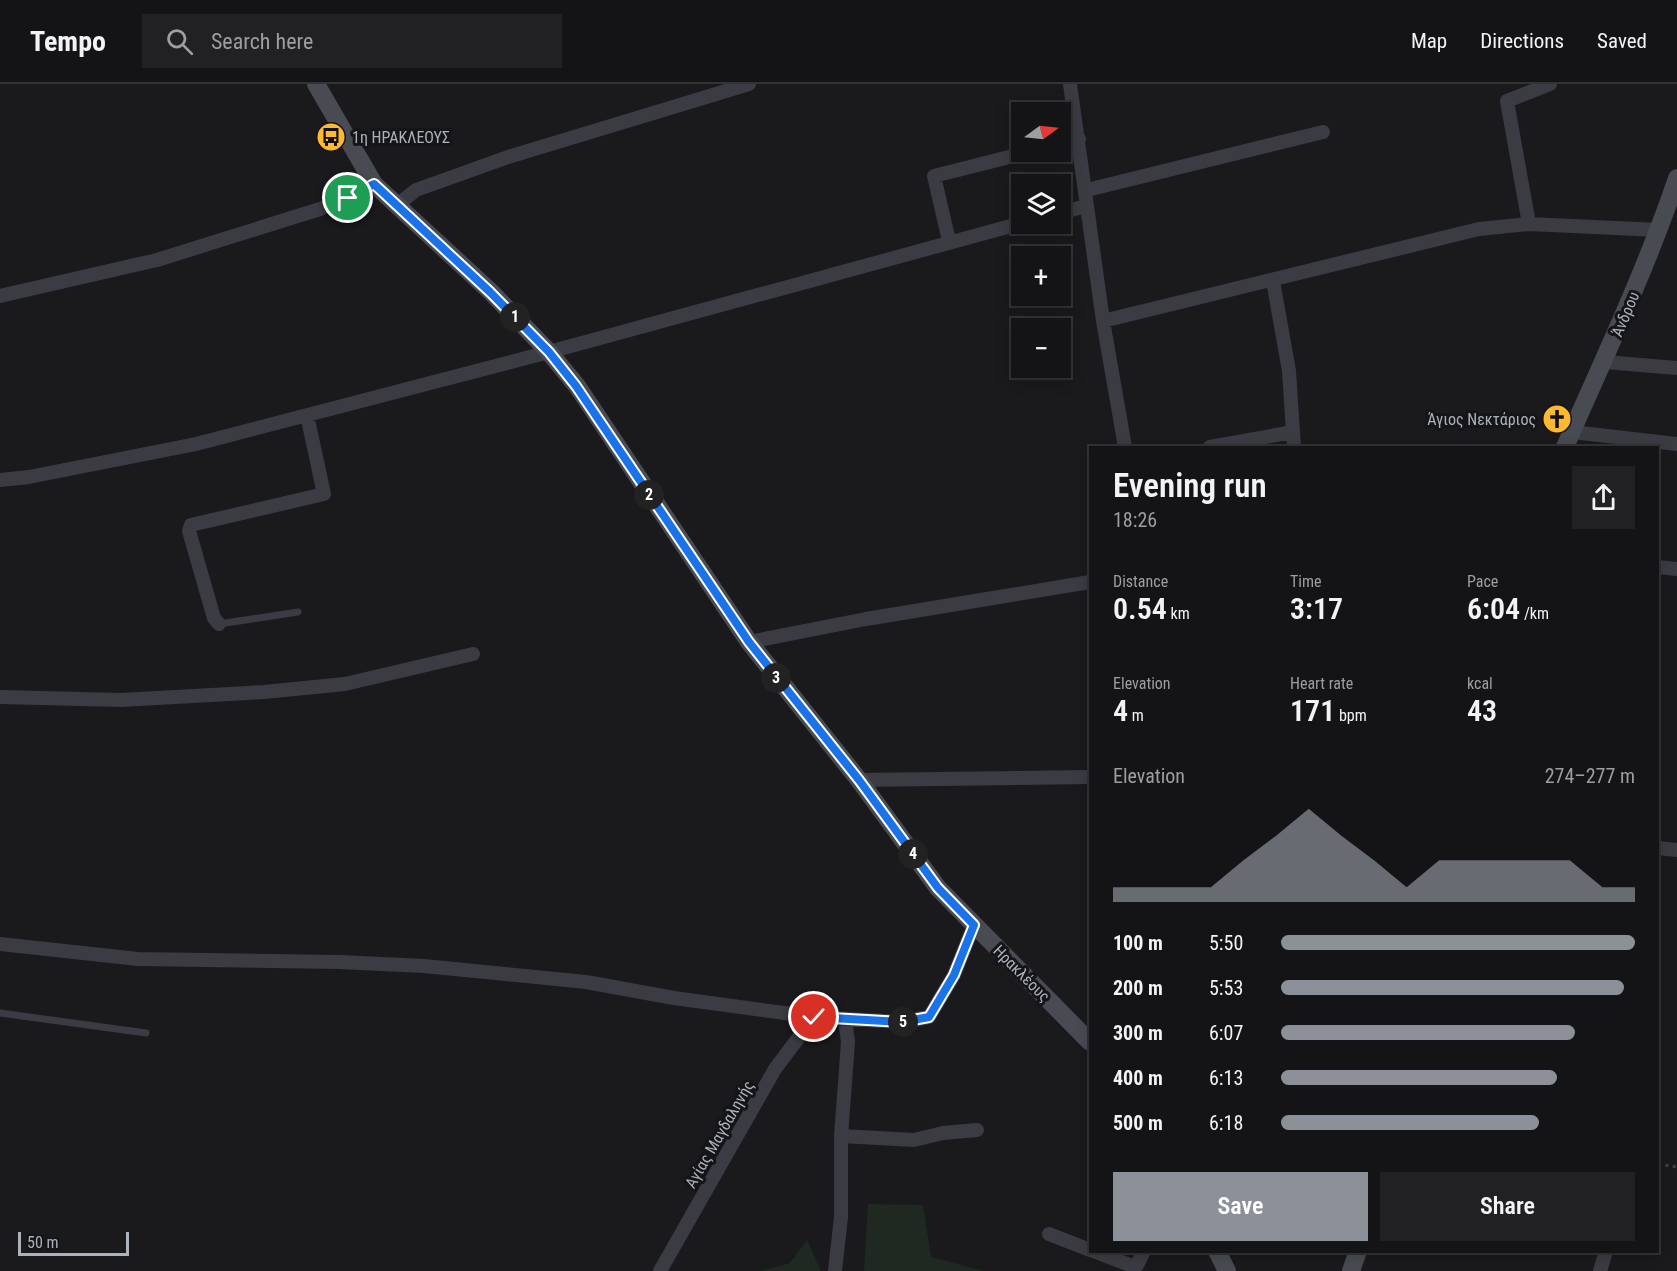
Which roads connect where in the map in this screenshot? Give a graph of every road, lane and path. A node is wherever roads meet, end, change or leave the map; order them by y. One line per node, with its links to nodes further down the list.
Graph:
1 (316, 84): 10 (street, Ηρακλέους)
2 (749, 84): 12 (street)
3 (1070, 84): 6 (street)
4 (1550, 84): 15 (street)
5 (1323, 132): 11 (street)
6 (1079, 139): 7 (street); 11 (street)
7 (1071, 141)
8 (1011, 157): 18 (street)
9 (1677, 178): 17 (street, Άνδρου)
10 (374, 184): 12 (street, Ηρακλέους); 20 (street)
11 (1087, 190): 13 (street)
12 (396, 206): 22 (street, Ηρακλέους)
13 (1086, 207): 14 (street); 21 (street)
14 (1071, 210)
15 (1529, 224): 17 (street); 19 (street)
16 (1011, 226): 18 (street)
17 (1659, 230): 23 (street, Άνδρου)
18 (950, 241): 22 (street)
19 (1273, 281): 21 (street); 26 (street)
20 (0, 296)
21 (1103, 321): 29 (street)
22 (549, 352): 25 (street); 38 (street, Ηρακλέους)
23 (1605, 362): 24 (street); 27 (street, Άνδρου)
24 (1677, 368)
25 (307, 415): 32 (street); 37 (street)
26 (1293, 432): 30 (street); 31 (street)
27 (1568, 440): 28 (street)
28 (1677, 444)
29 (1125, 446)
30 (1216, 446)
31 (1294, 446)
32 (0, 480)
33 (1659, 567): 34 (street)
34 (1677, 569)
35 (1089, 582): 38 (street)
36 (298, 612): 37 (lane)
37 (219, 624)
38 (749, 642): 42 (street, Ηρακλέους)
39 (473, 654): 40 (street)
40 (0, 697)
41 (1089, 777): 42 (street)
42 (859, 780): 45 (street, Ηρακλέους)
43 (1659, 848): 44 (street)
44 (1677, 850)
45 (974, 925): 49 (street); 51 (street, Ηρακλέους)
46 (0, 944): 48 (street)
47 (0, 1013): 50 (lane)
48 (814, 1017): 49 (street); 63 (street, Αγίας Μαγδαληνής)
49 (845, 1020): 53 (street)
50 (146, 1034)
51 (1089, 1041)
52 (977, 1130): 53 (street)
53 (841, 1136): 64 (street)
54 (1659, 1164): 55 (path)
55 (1677, 1167)
56 (1049, 1234): 57 (street)
57 (1089, 1249)
58 (1100, 1253): 59 (street)
59 (1143, 1253)
60 (1217, 1253): 65 (street)
61 (1357, 1253): 66 (street)
62 (1605, 1253): 67 (street)
63 (660, 1271)
64 (835, 1271)
65 (1227, 1271)
66 (1351, 1271)
67 (1600, 1271)

